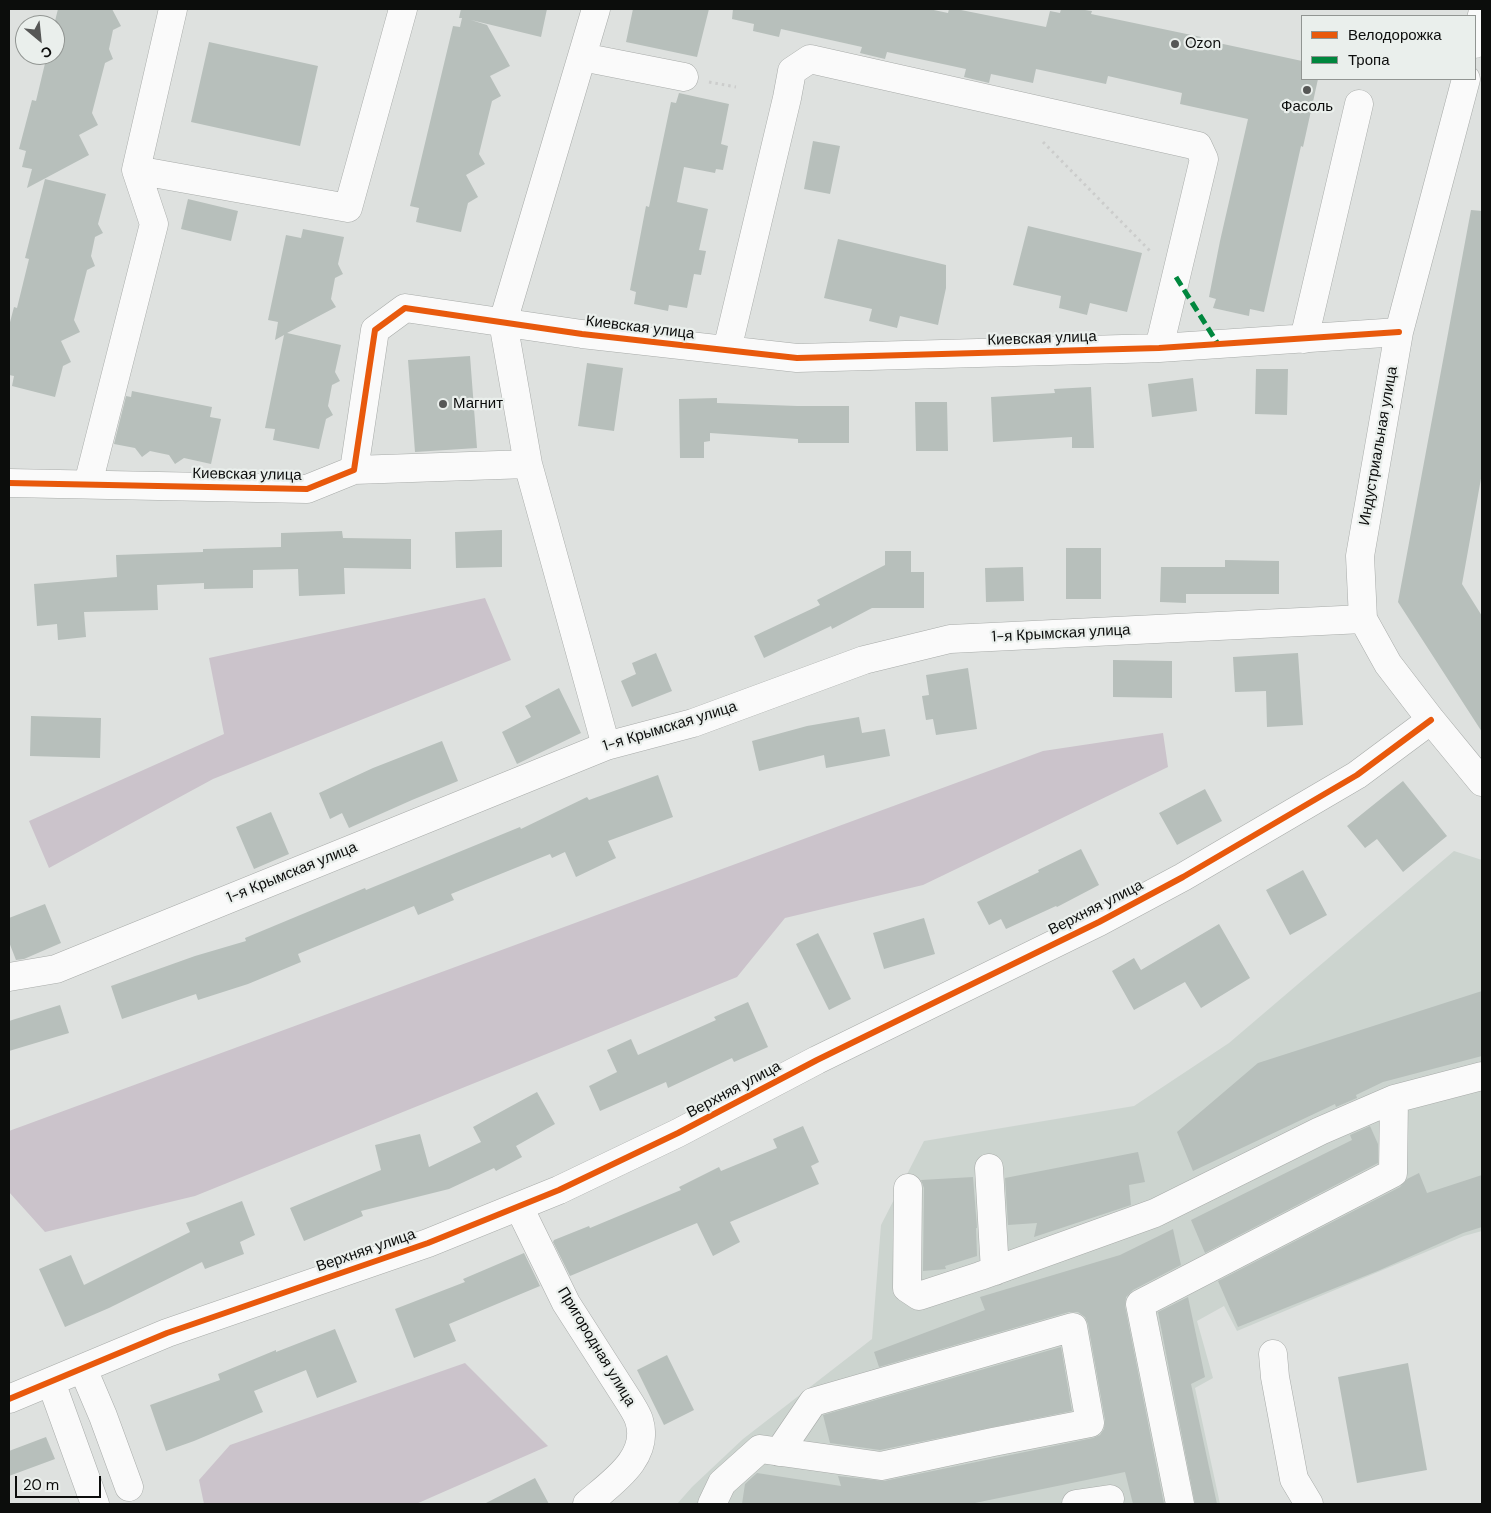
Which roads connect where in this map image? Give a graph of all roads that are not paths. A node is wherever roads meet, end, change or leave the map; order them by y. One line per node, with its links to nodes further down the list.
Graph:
1 (172, 9): 10 (street)
2 (403, 9): 10 (street)
3 (596, 9): 6 (street)
4 (1482, 15): 5 (street)
5 (1476, 40)
6 (582, 57): 7 (street); 11 (street)
7 (684, 77)
8 (1466, 80): 12 (street, Индустриальная улица)
9 (1359, 104): 13 (street)
10 (136, 170): 19 (street)
11 (502, 322): 15 (street, Киевская улица); 16 (street); 17 (street, Киевская улица)
12 (1400, 332): 13 (street, Киевская улица); 20 (street, Индустриальная улица)
13 (1304, 339): 14 (street, Киевская улица)
14 (1159, 348): 15 (street, Киевская улица); 15 (street)
15 (727, 350)
16 (528, 464): 17 (street); 22 (street)
17 (354, 470): 19 (street, Киевская улица)
18 (9, 483): 19 (street, Киевская улица)
19 (88, 484)
20 (1363, 620): 21 (street, Индустриальная улица); 22 (street, 1-я Крымская улица)
21 (1431, 720): 23 (street, Индустриальная улица); 29 (street, Верхняя улица)
22 (606, 746): 24 (street, 1-я Крымская улица)
23 (1482, 782)
24 (9, 976)
25 (1482, 1076): 26 (street)
26 (1394, 1099): 30 (street); 42 (street)
27 (989, 1168): 30 (street)
28 (908, 1188): 30 (street)
29 (519, 1206): 32 (street, Верхняя улица); 39 (street, Пригородная улица)
30 (995, 1271)
31 (1273, 1354): 43 (street)
32 (83, 1369): 33 (street, Верхняя улица); 36 (street)
33 (51, 1382): 34 (street, Верхняя улица); 38 (street)
34 (9, 1399)
35 (779, 1452): 35 (street); 40 (street)
36 (129, 1486)
37 (1110, 1499): 41 (street)
38 (95, 1504)
39 (587, 1504)
40 (712, 1504)
41 (1076, 1504)
42 (1180, 1504)
43 (1309, 1504)

